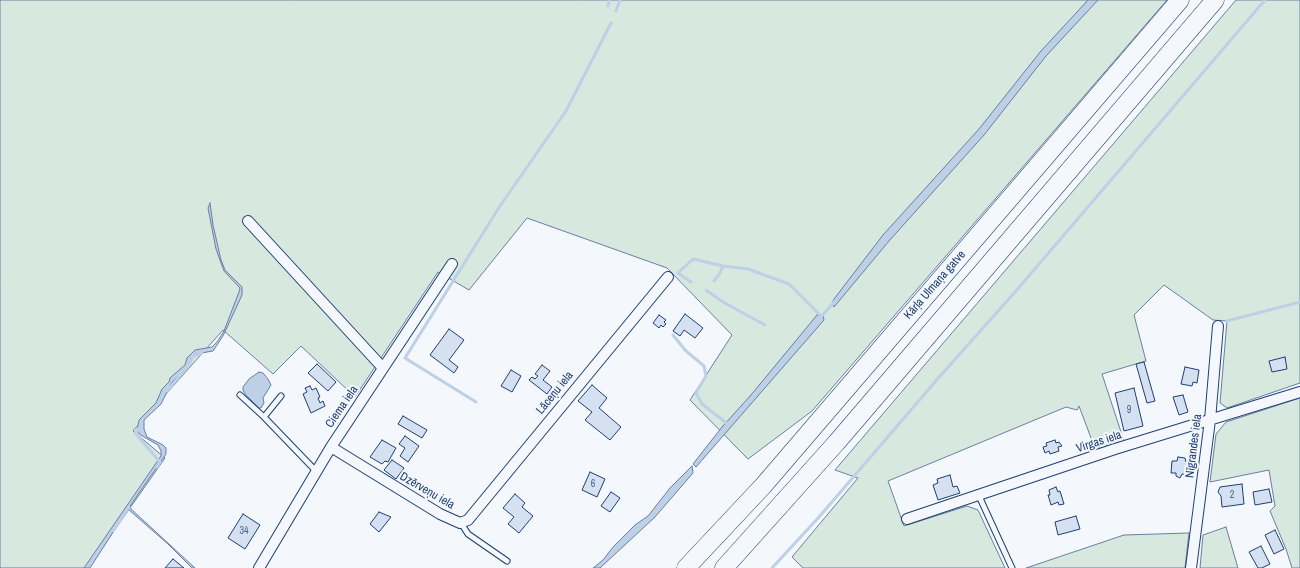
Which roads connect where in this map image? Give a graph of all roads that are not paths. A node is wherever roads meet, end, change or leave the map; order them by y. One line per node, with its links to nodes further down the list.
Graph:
1 (1180, 0): 20 (highway, Kārļa Ulmaņa gatve)
2 (1216, 0): 21 (highway)
3 (248, 221): 7 (street)
4 (452, 264): 7 (street, Ciema iela)
5 (668, 277): 17 (street, Lāceņu iela)
6 (1218, 326): 12 (street, Nīgrandes iela)
7 (383, 368): 13 (street, Ciema iela)
8 (1300, 392): 12 (street, Virgas iela)
9 (240, 395): 11 (lane)
10 (281, 396): 11 (lane)
11 (264, 417): 14 (lane)
12 (1210, 420): 15 (street, Virgas iela); 23 (street, Nīgrandes iela)
13 (331, 447): 14 (street, Ciema iela); 17 (street, Dzērveņu iela)
14 (316, 471): 19 (street, Ciema iela)
15 (979, 496): 16 (street, Virgas iela); 22 (lane)
16 (908, 519)
17 (460, 523): 18 (lane, Dzērveņu iela)
18 (507, 561)
19 (259, 568)
20 (686, 568)
21 (724, 568)
22 (1012, 568)
23 (1191, 568)

